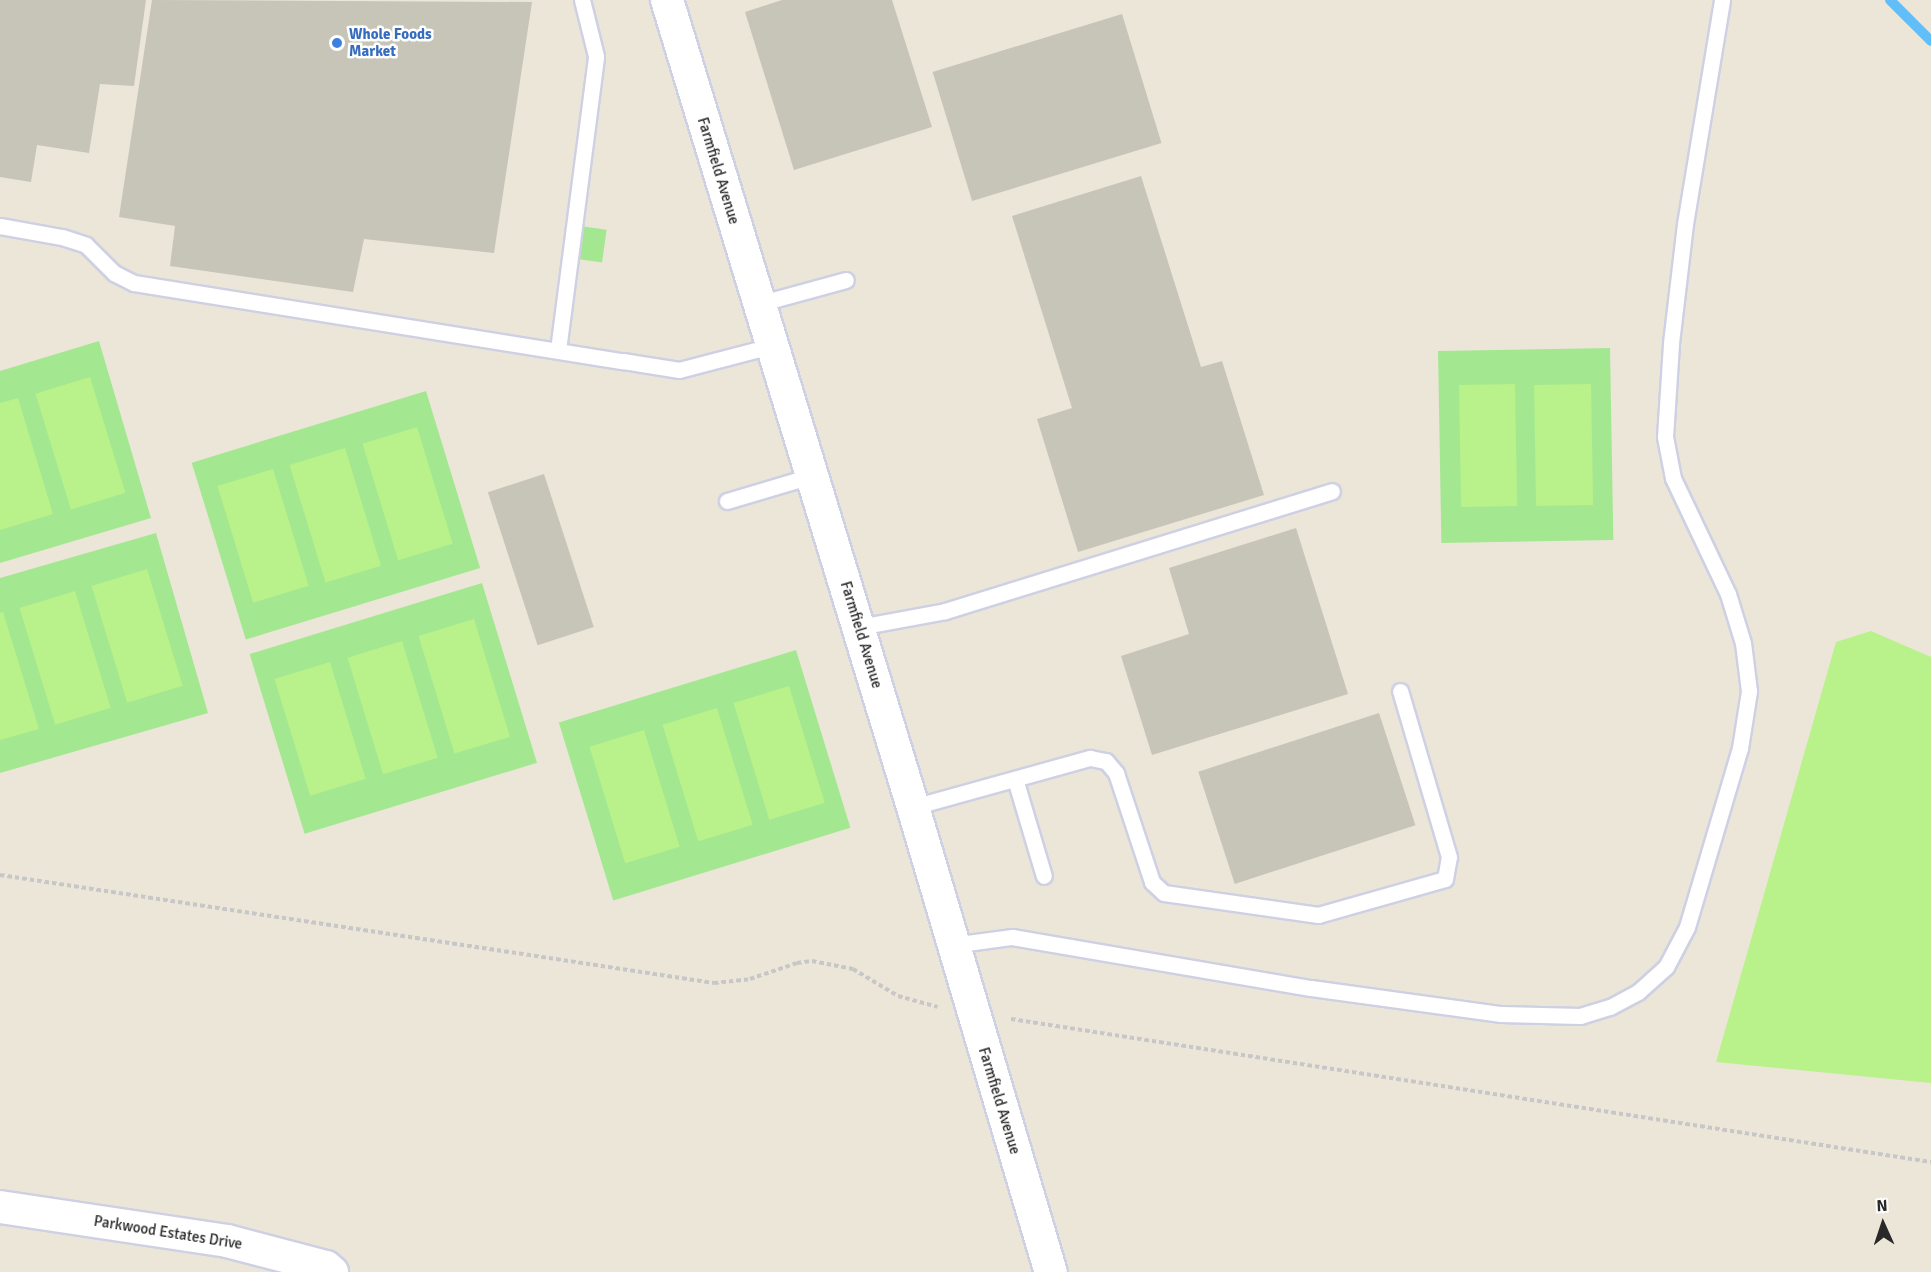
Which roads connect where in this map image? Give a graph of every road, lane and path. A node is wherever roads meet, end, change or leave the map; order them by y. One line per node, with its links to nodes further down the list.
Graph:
1 (582, 0): 8 (lane)
2 (667, 0): 6 (street, Farmfield Avenue)
3 (1722, 0): 17 (lane)
4 (0, 226): 8 (lane)
5 (846, 280): 6 (lane)
6 (758, 304): 7 (street, Farmfield Avenue)
7 (771, 346): 8 (lane); 9 (street, Farmfield Avenue)
8 (558, 350)
9 (811, 476): 11 (lane); 12 (street, Farmfield Avenue)
10 (1332, 491): 12 (lane)
11 (727, 501)
12 (859, 627): 15 (street, Farmfield Avenue)
13 (1400, 691): 14 (lane)
14 (1016, 779): 15 (lane); 16 (lane)
15 (913, 807): 17 (street, Farmfield Avenue)
16 (1044, 876)
17 (952, 945): 20 (street, Farmfield Avenue)
18 (0, 1207): 19 (street, Parkwood Estates Drive)
19 (332, 1272)
20 (1051, 1272)

